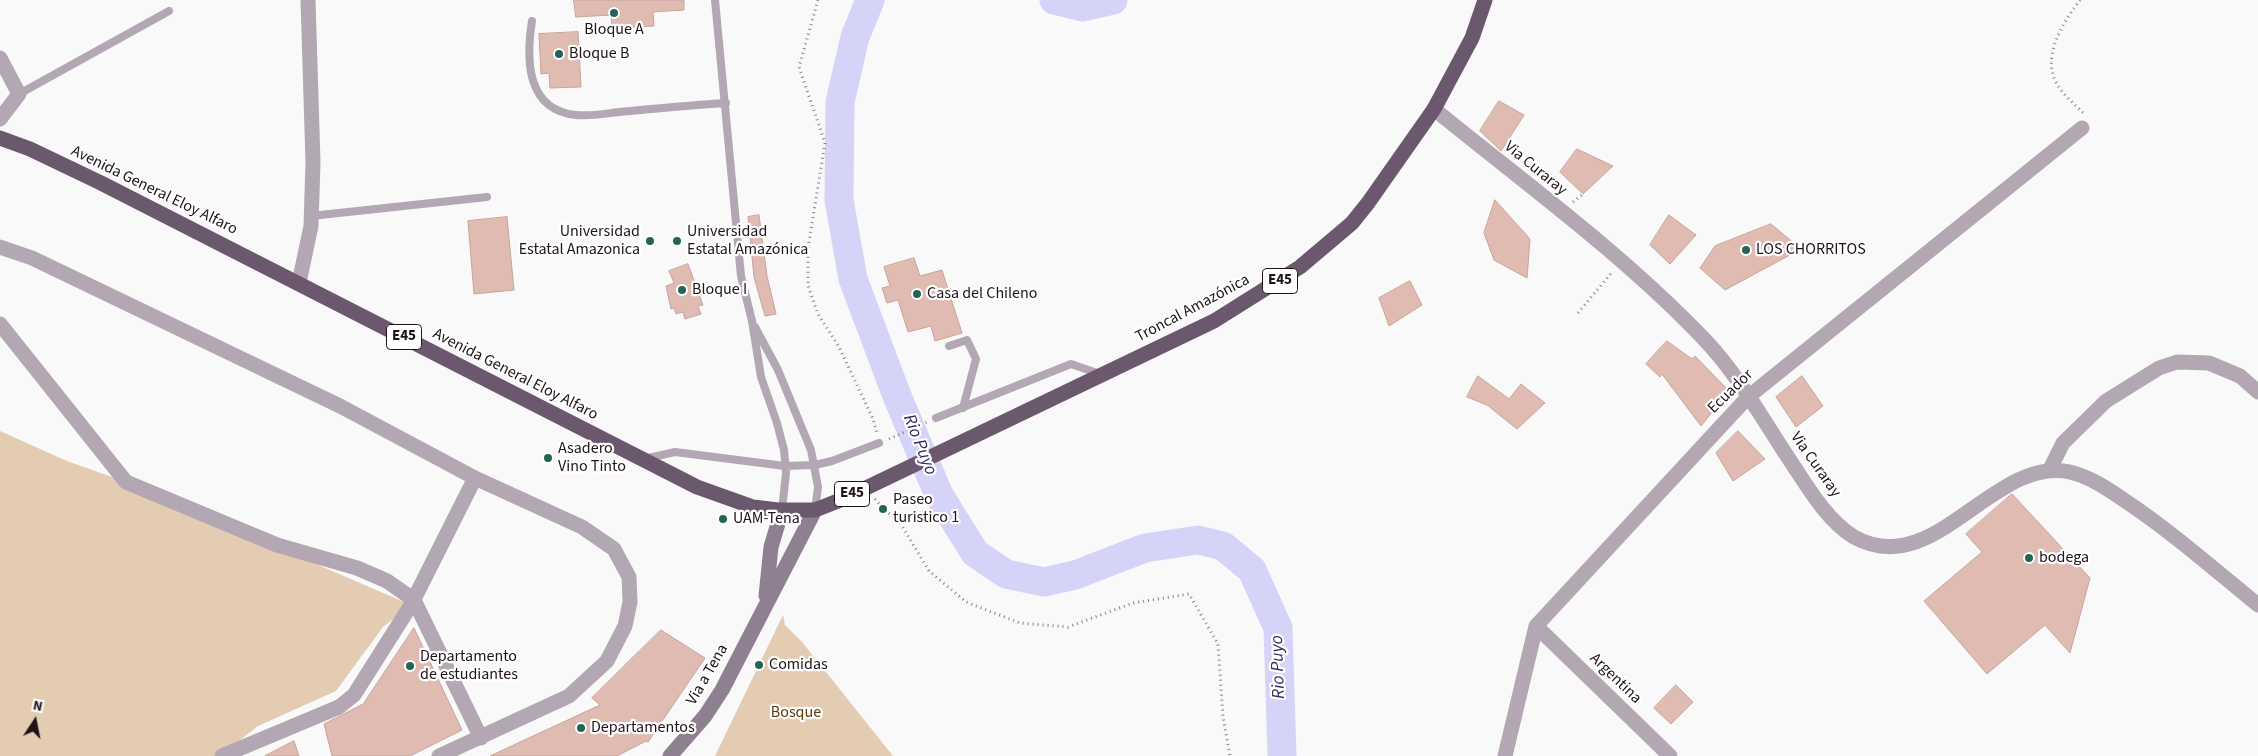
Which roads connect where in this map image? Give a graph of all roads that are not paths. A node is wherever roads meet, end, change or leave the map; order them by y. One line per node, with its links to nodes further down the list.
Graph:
1 (308, 0): 14 (street)
2 (715, 0): 8 (lane)
3 (1485, 0): 9 (highway, Troncal Amazónica / E45)
4 (169, 11): 7 (lane)
5 (532, 21): 8 (lane)
6 (0, 58): 7 (street)
7 (19, 94): 10 (street)
8 (726, 103): 17 (lane)
9 (1434, 109): 20 (highway, Troncal Amazónica / E45); 22 (street, Via Curaray)
10 (0, 118)
11 (2082, 128): 22 (street, Ecuador)
12 (0, 138): 16 (highway, Avenida General Eloy Alfaro / E45)
13 (487, 197): 14 (lane)
14 (311, 216): 16 (street)
15 (0, 247): 31 (street)
16 (298, 283): 26 (highway, Avenida General Eloy Alfaro / E45)
17 (752, 321): 27 (lane); 28 (lane)
18 (0, 324): 34 (street)
19 (949, 346): 23 (lane)
20 (1102, 374): 23 (lane); 30 (highway, Troncal Amazónica / E45)
21 (2258, 392): 29 (street)
22 (1748, 397): 29 (street, Via Curaray); 37 (street, Ecuador)
23 (963, 408): 24 (lane)
24 (936, 418)
25 (880, 443): 27 (lane)
26 (641, 459): 28 (lane); 32 (highway, Avenida General Eloy Alfaro / E45)
27 (814, 465): 28 (lane); 33 (lane)
28 (785, 466): 32 (lane)
29 (2048, 471): 36 (street, Via Curaray)
30 (889, 477): 33 (highway, Avenida General Eloy Alfaro / E45)
31 (476, 478): 34 (street); 38 (street)
32 (782, 510): 33 (highway, Avenida General Eloy Alfaro / E45); 35 (main road, Via a Tena)
33 (814, 510): 35 (main road, Via a Tena)
34 (414, 600): 38 (street); 40 (street)
35 (765, 605): 42 (main road, Via a Tena)
36 (2258, 605)
37 (1536, 626): 39 (street, Argentina); 43 (street, Ecuador)
38 (481, 738): 41 (street)
39 (1664, 754)
40 (222, 756)
41 (439, 756)
42 (670, 756)
43 (1504, 756)

